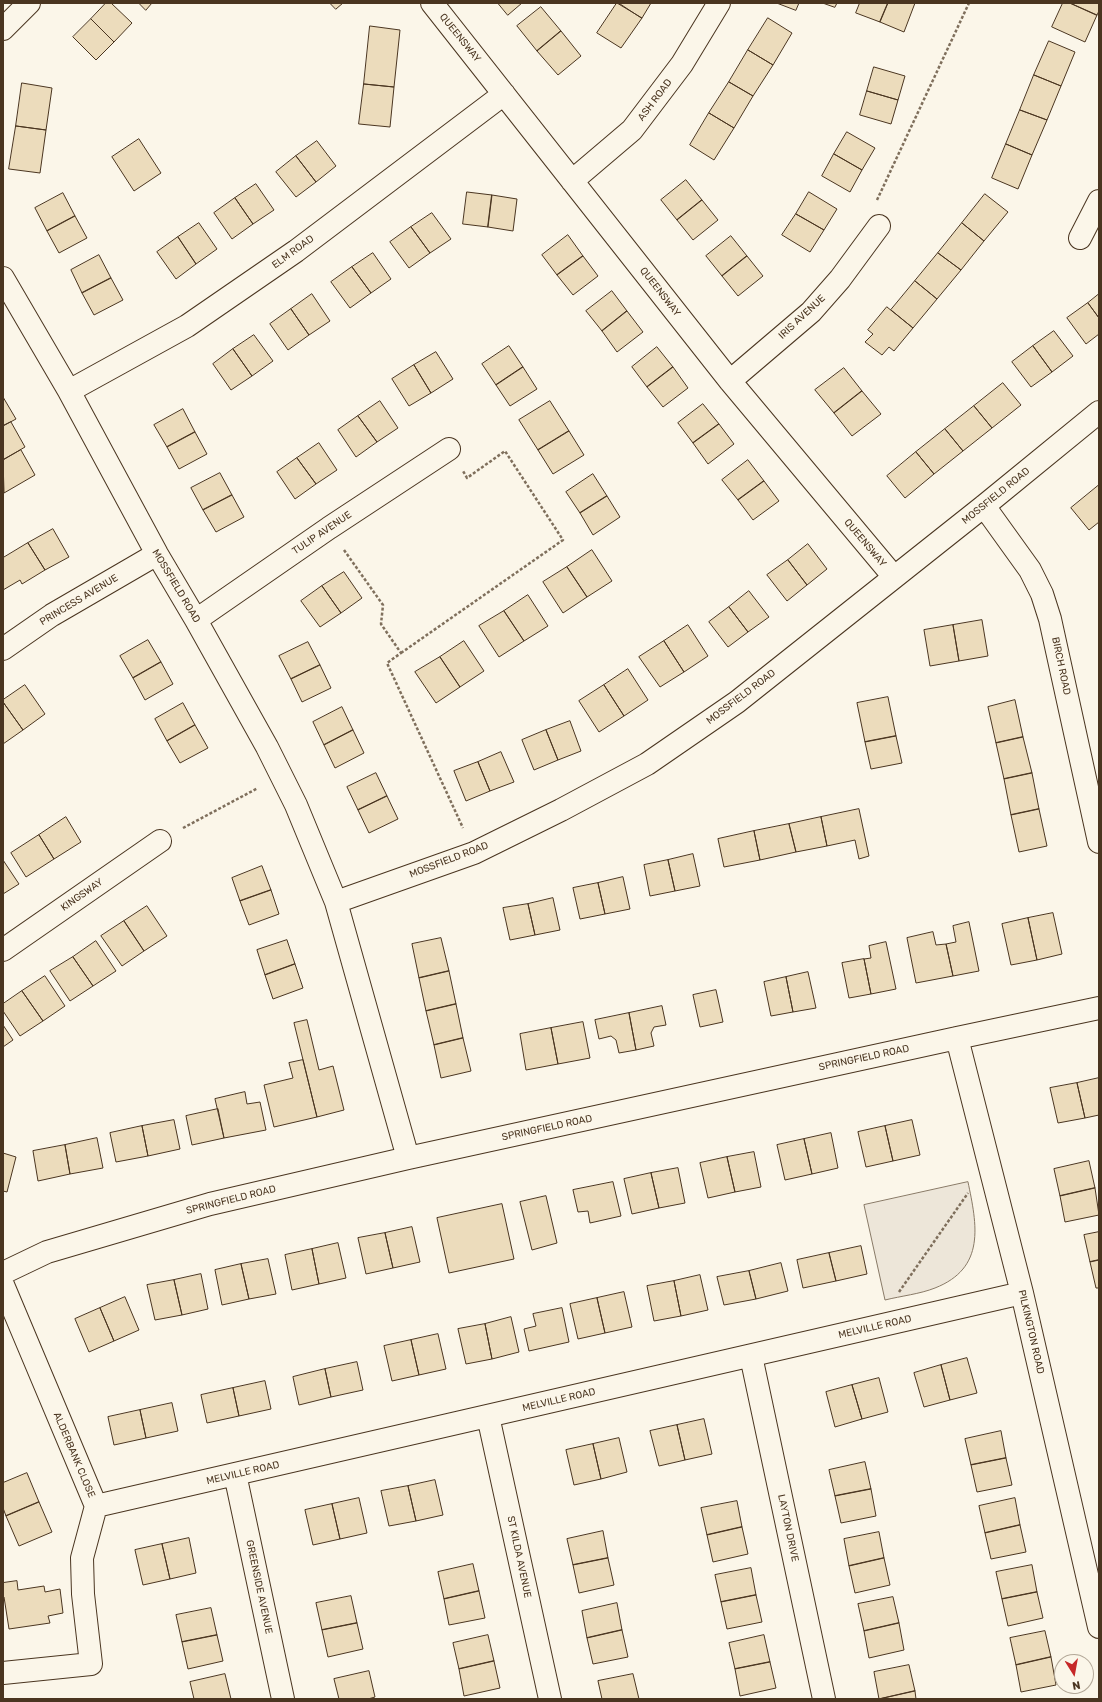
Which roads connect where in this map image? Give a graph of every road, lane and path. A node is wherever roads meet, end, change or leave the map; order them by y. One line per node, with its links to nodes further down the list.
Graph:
1 (29, 3): 5 (street)
2 (432, 3): 6 (street, QUEENSWAY)
3 (719, 3): 7 (street, ASH ROAD)
4 (969, 3): 9 (path)
5 (3, 29)
6 (504, 94): 7 (street, QUEENSWAY); 13 (street, ELM ROAD)
7 (572, 181): 12 (street, QUEENSWAY)
8 (1099, 201): 10 (street)
9 (879, 226): 12 (street, IRIS AVENUE)
10 (1080, 238)
11 (3, 278): 13 (street, MOSSFIELD ROAD)
12 (730, 381): 19 (street, QUEENSWAY)
13 (69, 391): 18 (street, MOSSFIELD ROAD)
14 (1099, 412): 16 (street, MOSSFIELD ROAD)
15 (449, 449): 17 (street, TULIP AVENUE); 22 (path)
16 (984, 506): 19 (street, MOSSFIELD ROAD); 25 (street, BIRCH ROAD)
17 (329, 528): 20 (street, TULIP AVENUE); 22 (path)
18 (156, 554): 20 (street, MOSSFIELD ROAD); 21 (street, PRINCESS AVENUE)
19 (894, 577): 26 (street, MOSSFIELD ROAD)
20 (196, 620): 23 (street, MOSSFIELD ROAD)
21 (3, 649)
22 (401, 652): 26 (path)
23 (281, 776): 24 (path); 27 (street, MOSSFIELD ROAD)
24 (160, 841): 28 (street, KINGSWAY)
25 (1099, 842)
26 (474, 852): 27 (street, MOSSFIELD ROAD)
27 (336, 902): 31 (street, MOSSFIELD ROAD)
28 (3, 950)
29 (1099, 1008): 30 (street, SPRINGFIELD ROAD)
30 (957, 1038): 31 (street, SPRINGFIELD ROAD); 32 (street, PILKINGTON ROAD)
31 (408, 1158): 33 (street, SPRINGFIELD ROAD)
32 (989, 1163): 35 (street, PILKINGTON ROAD); 36 (path)
33 (3, 1273)
34 (3, 1285): 40 (street, ALDERBANK CLOSE)
35 (1022, 1293): 36 (street, MELVILLE ROAD); 41 (street, PILKINGTON ROAD)
36 (875, 1327): 37 (street, MELVILLE ROAD)
37 (752, 1356): 38 (street, MELVILLE ROAD); 46 (street, LAYTON DRIVE)
38 (488, 1416): 39 (street, MELVILLE ROAD); 45 (street, ST KILDA AVENUE)
39 (235, 1474): 40 (street, MELVILLE ROAD); 44 (street, GREENSIDE AVENUE)
40 (96, 1506): 43 (street, ALDERBANK CLOSE)
41 (1093, 1574): 42 (street, PILKINGTON ROAD)
42 (1099, 1627)
43 (3, 1673)
44 (283, 1699)
45 (550, 1699)
46 (824, 1699)

